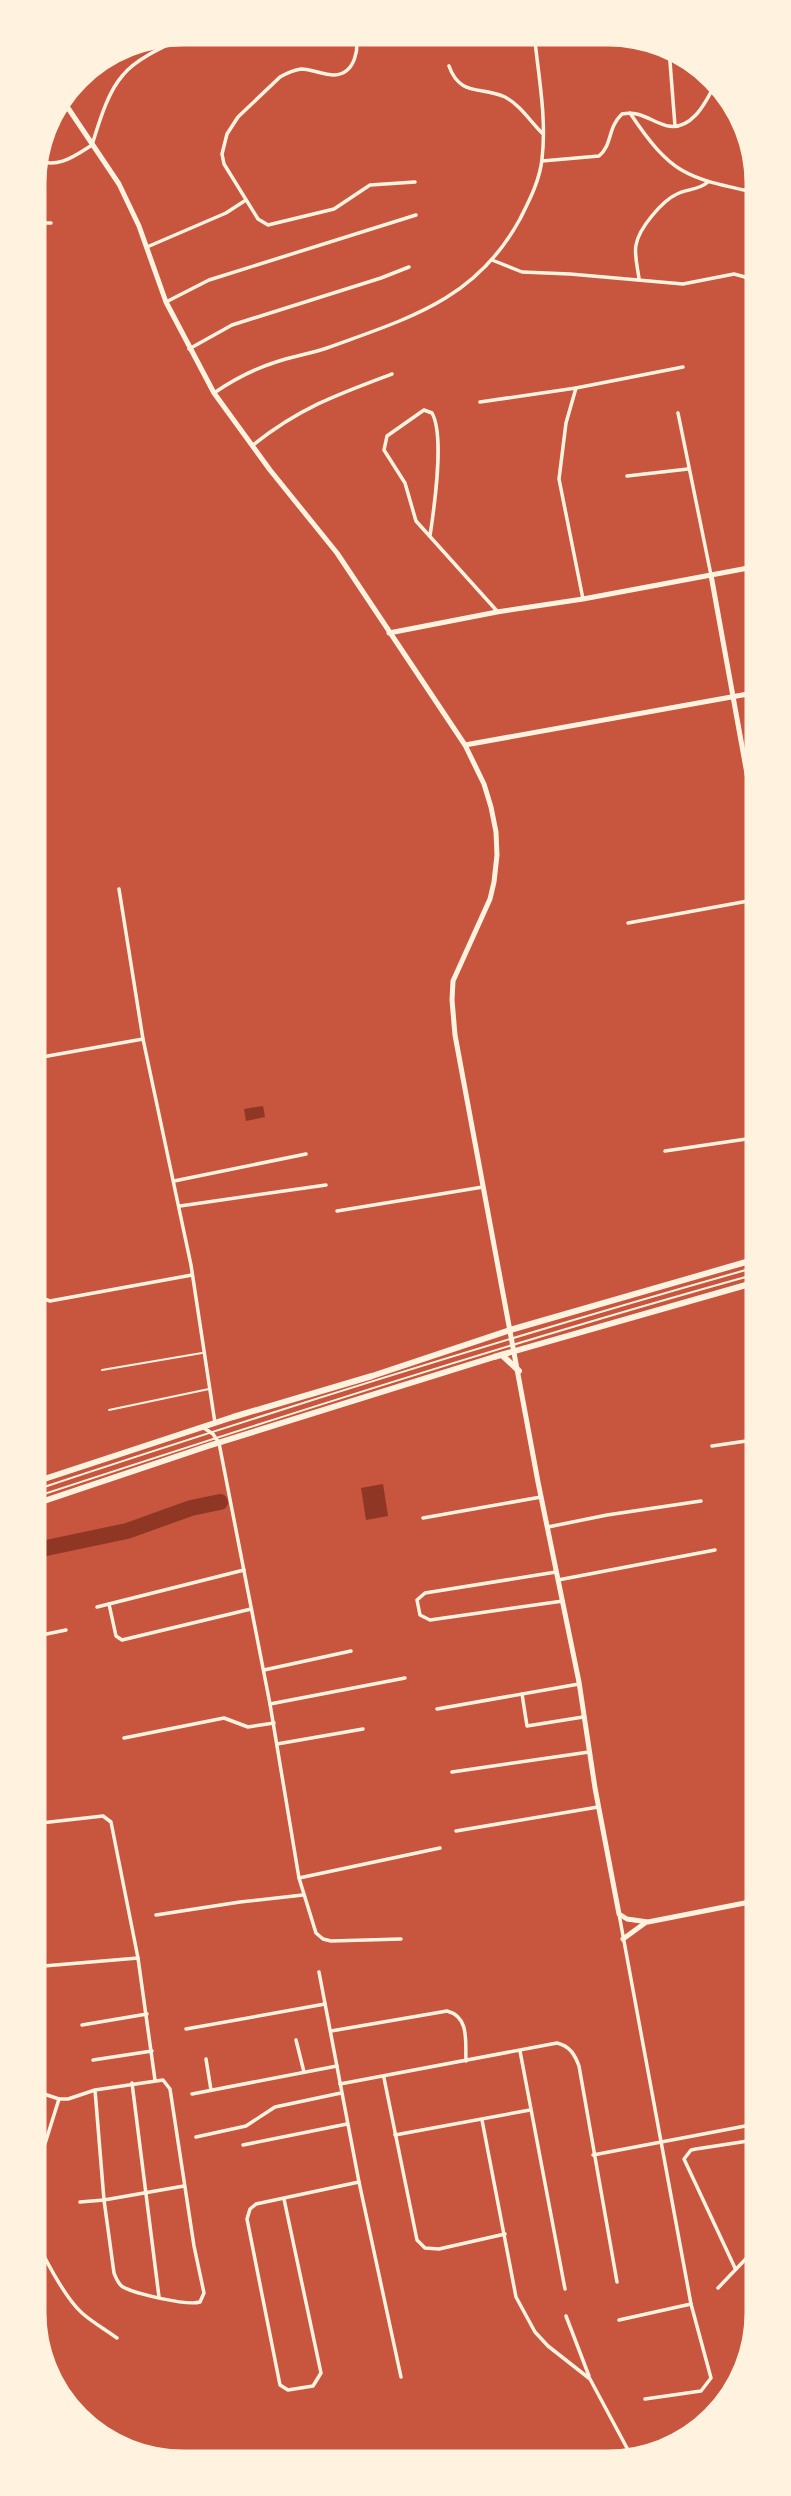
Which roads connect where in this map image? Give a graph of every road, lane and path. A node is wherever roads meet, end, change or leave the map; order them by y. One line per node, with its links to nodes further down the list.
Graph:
1 (175, 42): 11 (street)
2 (356, 42): 17 (street)
3 (535, 42): 10 (street)
4 (670, 57): 9 (street)
5 (449, 66): 10 (street)
6 (712, 88): 9 (street)
7 (66, 105): 11 (street)
8 (630, 113): 9 (street); 12 (street); 15 (street)
9 (675, 127)
10 (543, 134): 12 (street)
11 (92, 145): 13 (street); 21 (street)
12 (542, 161): 22 (street)
13 (44, 162)
14 (415, 182): 17 (street)
15 (708, 182): 16 (street); 24 (street)
16 (749, 191)
17 (246, 200): 21 (street)
18 (416, 215): 26 (street)
19 (42, 223): 20 (street)
20 (51, 223)
21 (145, 248): 26 (street)
22 (492, 260): 24 (street); 31 (street)
23 (409, 267): 27 (street)
24 (639, 279): 25 (street)
25 (749, 281)
26 (166, 302): 27 (street)
27 (188, 349): 31 (street)
28 (683, 367): 30 (street)
29 (392, 374): 34 (street)
30 (576, 388): 32 (street); 40 (street)
31 (214, 393): 34 (street)
32 (480, 402)
33 (678, 413): 35 (street)
34 (252, 446): 42 (street)
35 (688, 469): 36 (street); 39 (street)
36 (627, 476)
37 (430, 536): 37 (street); 41 (street)
38 (749, 568): 39 (street)
39 (711, 575): 40 (street); 44 (street)
40 (583, 599): 41 (street)
41 (497, 611): 42 (street)
42 (389, 633): 45 (street)
43 (749, 694): 44 (street)
44 (732, 697): 45 (street); 46 (street)
45 (465, 745): 57 (street)
46 (749, 787)
47 (119, 889): 50 (street)
48 (749, 901): 49 (street)
49 (628, 923)
50 (143, 1039): 51 (street); 55 (street)
51 (42, 1057)
52 (749, 1139): 53 (street)
53 (665, 1151)
54 (306, 1154): 55 (street)
55 (174, 1181): 58 (street)
56 (326, 1185): 58 (street)
57 (483, 1187): 59 (street); 66 (street)
58 (180, 1206): 62 (street)
59 (337, 1212)
60 (749, 1262): 66 (main road)
61 (749, 1269): 66 (lane)
62 (192, 1275): 65 (street); 67 (street)
63 (749, 1276): 66 (lane)
64 (749, 1284): 66 (main road)
65 (43, 1300)
66 (512, 1341): 68 (main road); 70 (street); 73 (main road); 75 (lane); 76 (lane)
67 (203, 1352): 69 (lane); 71 (street)
68 (502, 1355): 70 (main road); 76 (main road)
69 (102, 1370)
70 (519, 1371): 82 (street)
71 (210, 1388): 72 (lane); 73 (street)
72 (109, 1410)
73 (215, 1423): 74 (main road)
74 (202, 1428): 75 (street); 79 (main road)
75 (211, 1432): 76 (street); 80 (lane)
76 (217, 1440): 81 (lane); 83 (main road); 88 (street)
77 (749, 1440): 78 (street)
78 (712, 1446)
79 (42, 1480)
80 (42, 1488)
81 (42, 1495)
82 (541, 1497): 85 (street); 86 (street)
83 (42, 1501)
84 (701, 1501): 86 (street)
85 (423, 1518)
86 (547, 1527): 89 (street)
87 (715, 1550): 90 (street)
88 (244, 1570): 92 (street); 94 (street)
89 (556, 1572): 90 (street); 91 (street)
90 (558, 1580): 91 (street)
91 (563, 1601): 100 (street)
92 (108, 1604): 93 (street); 94 (street)
93 (97, 1607)
94 (252, 1609): 98 (street)
95 (66, 1630): 96 (street)
96 (42, 1635)
97 (351, 1651): 98 (street)
98 (264, 1670): 102 (street)
99 (405, 1678): 102 (street)
100 (579, 1685): 101 (street); 104 (street)
101 (522, 1694): 103 (street); 104 (street)
102 (270, 1704): 105 (street)
103 (437, 1709)
104 (584, 1717): 109 (street)
105 (274, 1723): 107 (street); 108 (street)
106 (363, 1729): 108 (street)
107 (124, 1738)
108 (277, 1744): 115 (street)
109 (589, 1752): 110 (street); 111 (street)
110 (452, 1772)
111 (598, 1807): 113 (street); 118 (street)
112 (42, 1823): 123 (street)
113 (456, 1831)
114 (440, 1848): 115 (street)
115 (299, 1878): 116 (street)
116 (303, 1895): 119 (street); 121 (street)
117 (749, 1902): 120 (street)
118 (619, 1914): 120 (street); 122 (street)
119 (156, 1915)
120 (648, 1922): 122 (street)
121 (401, 1939)
122 (623, 1939): 156 (street)
123 (138, 1958): 124 (street); 127 (street)
124 (42, 1966)
125 (319, 1972): 126 (street)
126 (326, 2004): 129 (street); 130 (street)
127 (147, 2014): 128 (street); 132 (street)
128 (82, 2025)
129 (186, 2029)
130 (331, 2031): 136 (street); 137 (street)
131 (296, 2040): 138 (street)
132 (152, 2051): 135 (street); 140 (street)
133 (520, 2051): 136 (street); 149 (street); 159 (street)
134 (206, 2059): 144 (street)
135 (93, 2060)
136 (466, 2061): 139 (street)
137 (337, 2066): 138 (street); 142 (street)
138 (304, 2072): 144 (street)
139 (384, 2078): 142 (street); 153 (street)
140 (155, 2080): 141 (street); 161 (street)
141 (132, 2083): 143 (street); 162 (street)
142 (340, 2084): 146 (street)
143 (94, 2090): 148 (street); 164 (street)
144 (211, 2090): 147 (street)
145 (42, 2093): 148 (street)
146 (341, 2093): 151 (street); 154 (street)
147 (192, 2094)
148 (59, 2099): 158 (street)
149 (530, 2110): 150 (street); 172 (street)
150 (482, 2120): 153 (street); 166 (street)
151 (347, 2123): 157 (street); 160 (street)
152 (749, 2125): 156 (street)
153 (395, 2135): 166 (street)
154 (196, 2137)
155 (749, 2141): 169 (street)
156 (660, 2142): 159 (street); 174 (street)
157 (243, 2145)
158 (42, 2153)
159 (593, 2155): 170 (street)
160 (359, 2182): 163 (street); 178 (street)
161 (184, 2186): 162 (street); 173 (street)
162 (146, 2192): 164 (street); 173 (street)
163 (284, 2199): 163 (street)
164 (104, 2200): 165 (street); 173 (street)
165 (80, 2202)
166 (505, 2234): 179 (street)
167 (42, 2252): 177 (street)
168 (749, 2255): 169 (street)
169 (735, 2269): 171 (street)
170 (617, 2282)
171 (718, 2288)
172 (565, 2289)
173 (159, 2297)
174 (691, 2304): 176 (street); 180 (street)
175 (566, 2316): 179 (street)
176 (619, 2320)
177 (117, 2338)
178 (401, 2376)
179 (590, 2379): 181 (street)
180 (645, 2399)
181 (629, 2452)

